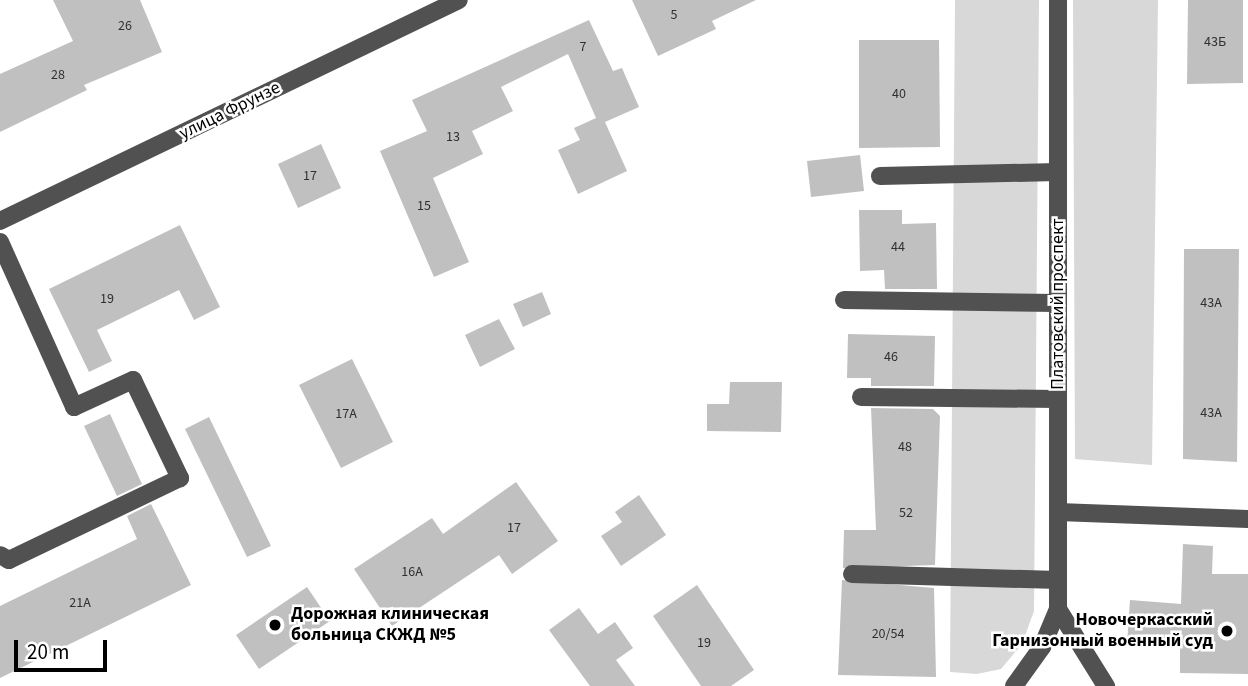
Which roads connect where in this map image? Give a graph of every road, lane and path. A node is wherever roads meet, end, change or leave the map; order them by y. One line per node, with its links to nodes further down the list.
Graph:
1 (459, 0): 5 (street, улица Фрунзе)
2 (1058, 0): 3 (street, Платовский проспект)
3 (1058, 172): 4 (street); 8 (street, Платовский проспект)
4 (880, 176)
5 (0, 220)
6 (0, 242): 13 (street)
7 (844, 300): 8 (street)
8 (1058, 303): 10 (street, Платовский проспект)
9 (861, 397): 10 (street)
10 (1058, 399): 11 (street, Платовский проспект)
11 (1058, 512): 12 (street); 15 (street, Платовский проспект)
12 (1248, 519)
13 (0, 555)
14 (852, 574): 15 (street)
15 (1058, 580): 16 (street, Платовский проспект)
16 (1058, 609): 17 (street, Платовский проспект); 18 (street)
17 (1014, 686)
18 (1106, 686)

